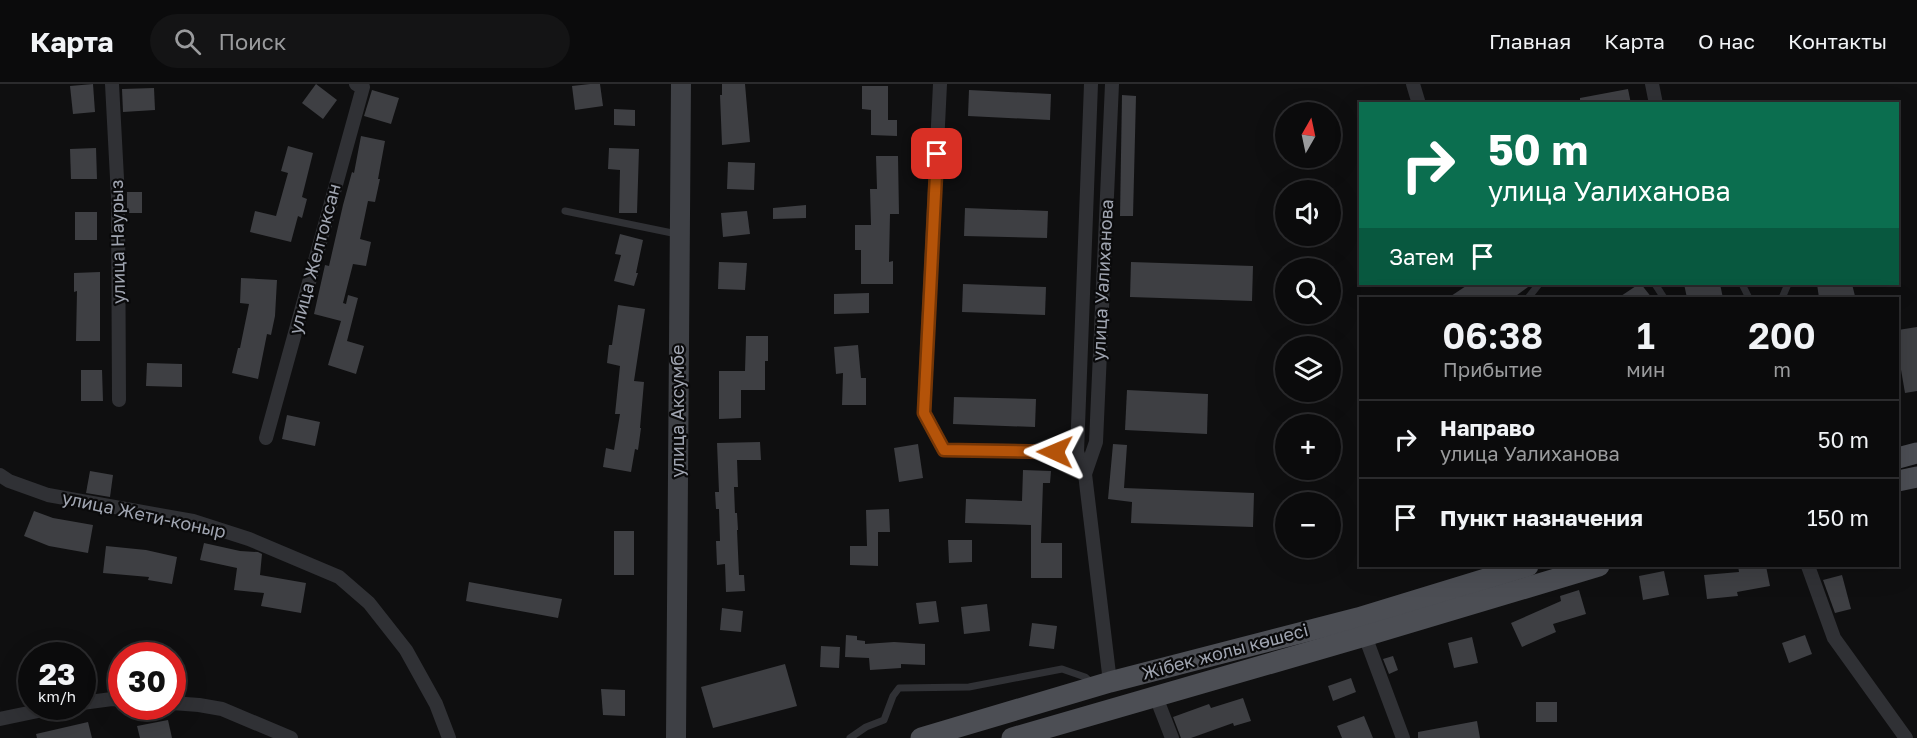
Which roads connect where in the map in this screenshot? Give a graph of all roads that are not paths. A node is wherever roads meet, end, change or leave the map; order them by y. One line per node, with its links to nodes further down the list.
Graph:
1 (112, 84): 15 (street, улица Наурыз)
2 (356, 84): 16 (street, улица Желтоксан)
3 (681, 84): 12 (main road, улица Аксумбе)
4 (940, 84): 17 (street)
5 (1091, 84): 17 (street, улица Уалиханова)
6 (1112, 84): 20 (street, улица Уалиханова)
7 (1413, 84): 9 (street)
8 (1652, 84): 10 (street)
9 (1418, 102)
10 (1656, 102)
11 (565, 211): 12 (lane)
12 (680, 235): 35 (main road, улица Аксумбе)
13 (1538, 285): 14 (lane)
14 (1529, 297)
15 (118, 400)
16 (266, 438)
17 (1077, 452): 20 (street, улица Уалиханова)
18 (1917, 453): 19 (main road)
19 (1899, 458)
20 (1085, 474): 28 (street, улица Уалиханова)
21 (0, 475): 34 (street, улица Жети-коныр)
22 (1917, 477): 23 (main road)
23 (1899, 482)
24 (1525, 567): 28 (main road, Жібек жолы көшесі)
25 (1596, 567): 27 (main road, Жібек жолы көшесі)
26 (1808, 567): 41 (street)
27 (1365, 636): 29 (main road, Жібек жолы көшесі); 40 (street)
28 (1102, 684): 36 (lane); 37 (main road, Жібек жолы көшесі)
29 (1156, 697): 38 (main road, Жібек жолы көшесі); 39 (street)
30 (186, 704): 33 (street)
31 (18, 715): 32 (street)
32 (0, 719)
33 (291, 738)
34 (449, 738)
35 (676, 738)
36 (850, 738)
37 (921, 738)
38 (1015, 738)
39 (1172, 738)
40 (1403, 738)
41 (1906, 738)

